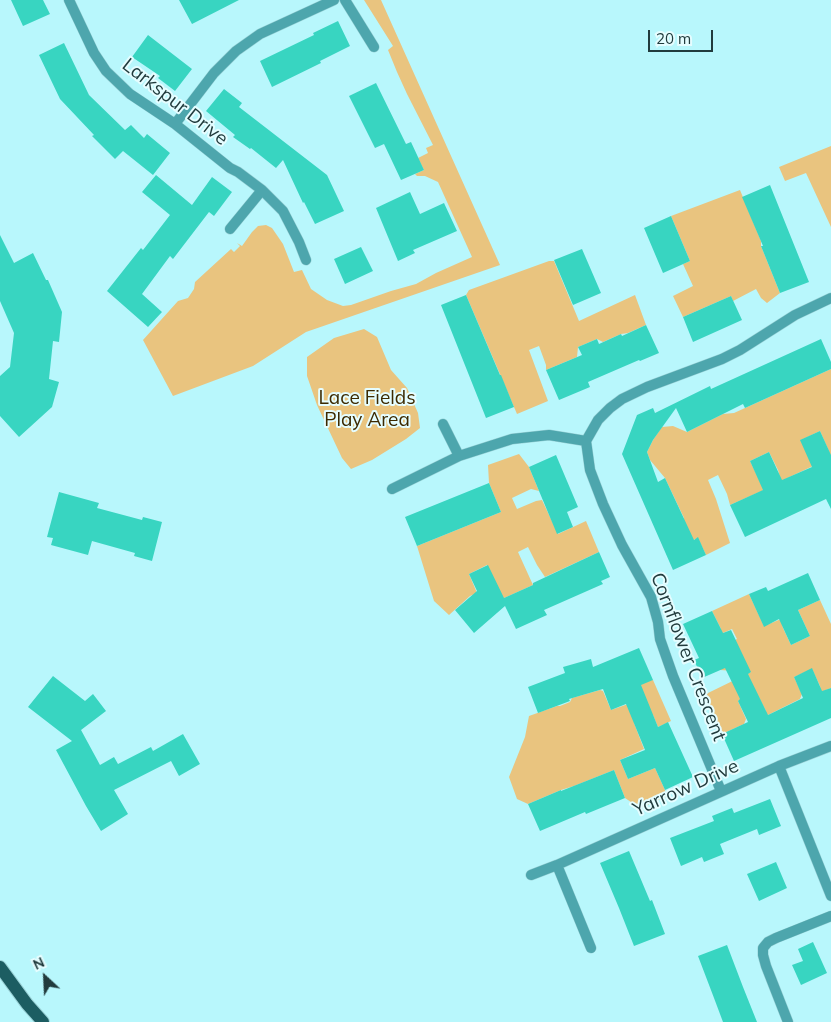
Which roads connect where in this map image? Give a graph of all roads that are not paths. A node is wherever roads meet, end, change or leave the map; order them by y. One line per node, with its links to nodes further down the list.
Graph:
1 (69, 0): 5 (street, Larkspur Drive)
2 (334, 0): 5 (street)
3 (345, 0): 4 (street)
4 (374, 47)
5 (175, 124): 6 (street, Larkspur Drive)
6 (262, 190): 7 (street); 8 (street, Larkspur Drive)
7 (230, 229)
8 (306, 260)
9 (831, 298): 11 (street)
10 (443, 424): 12 (street)
11 (586, 441): 12 (street); 16 (street, Cornflower Crescent)
12 (458, 456): 13 (street)
13 (392, 489)
14 (831, 746): 15 (street, Yarrow Drive)
15 (779, 766): 16 (street, Yarrow Drive); 19 (street)
16 (721, 791): 17 (street, Yarrow Drive)
17 (557, 865): 18 (street, Yarrow Drive); 21 (street)
18 (531, 875)
19 (831, 896)
20 (831, 916): 24 (street)
21 (590, 948)
22 (0, 967): 23 (main road)
23 (43, 1022)
24 (788, 1022)

